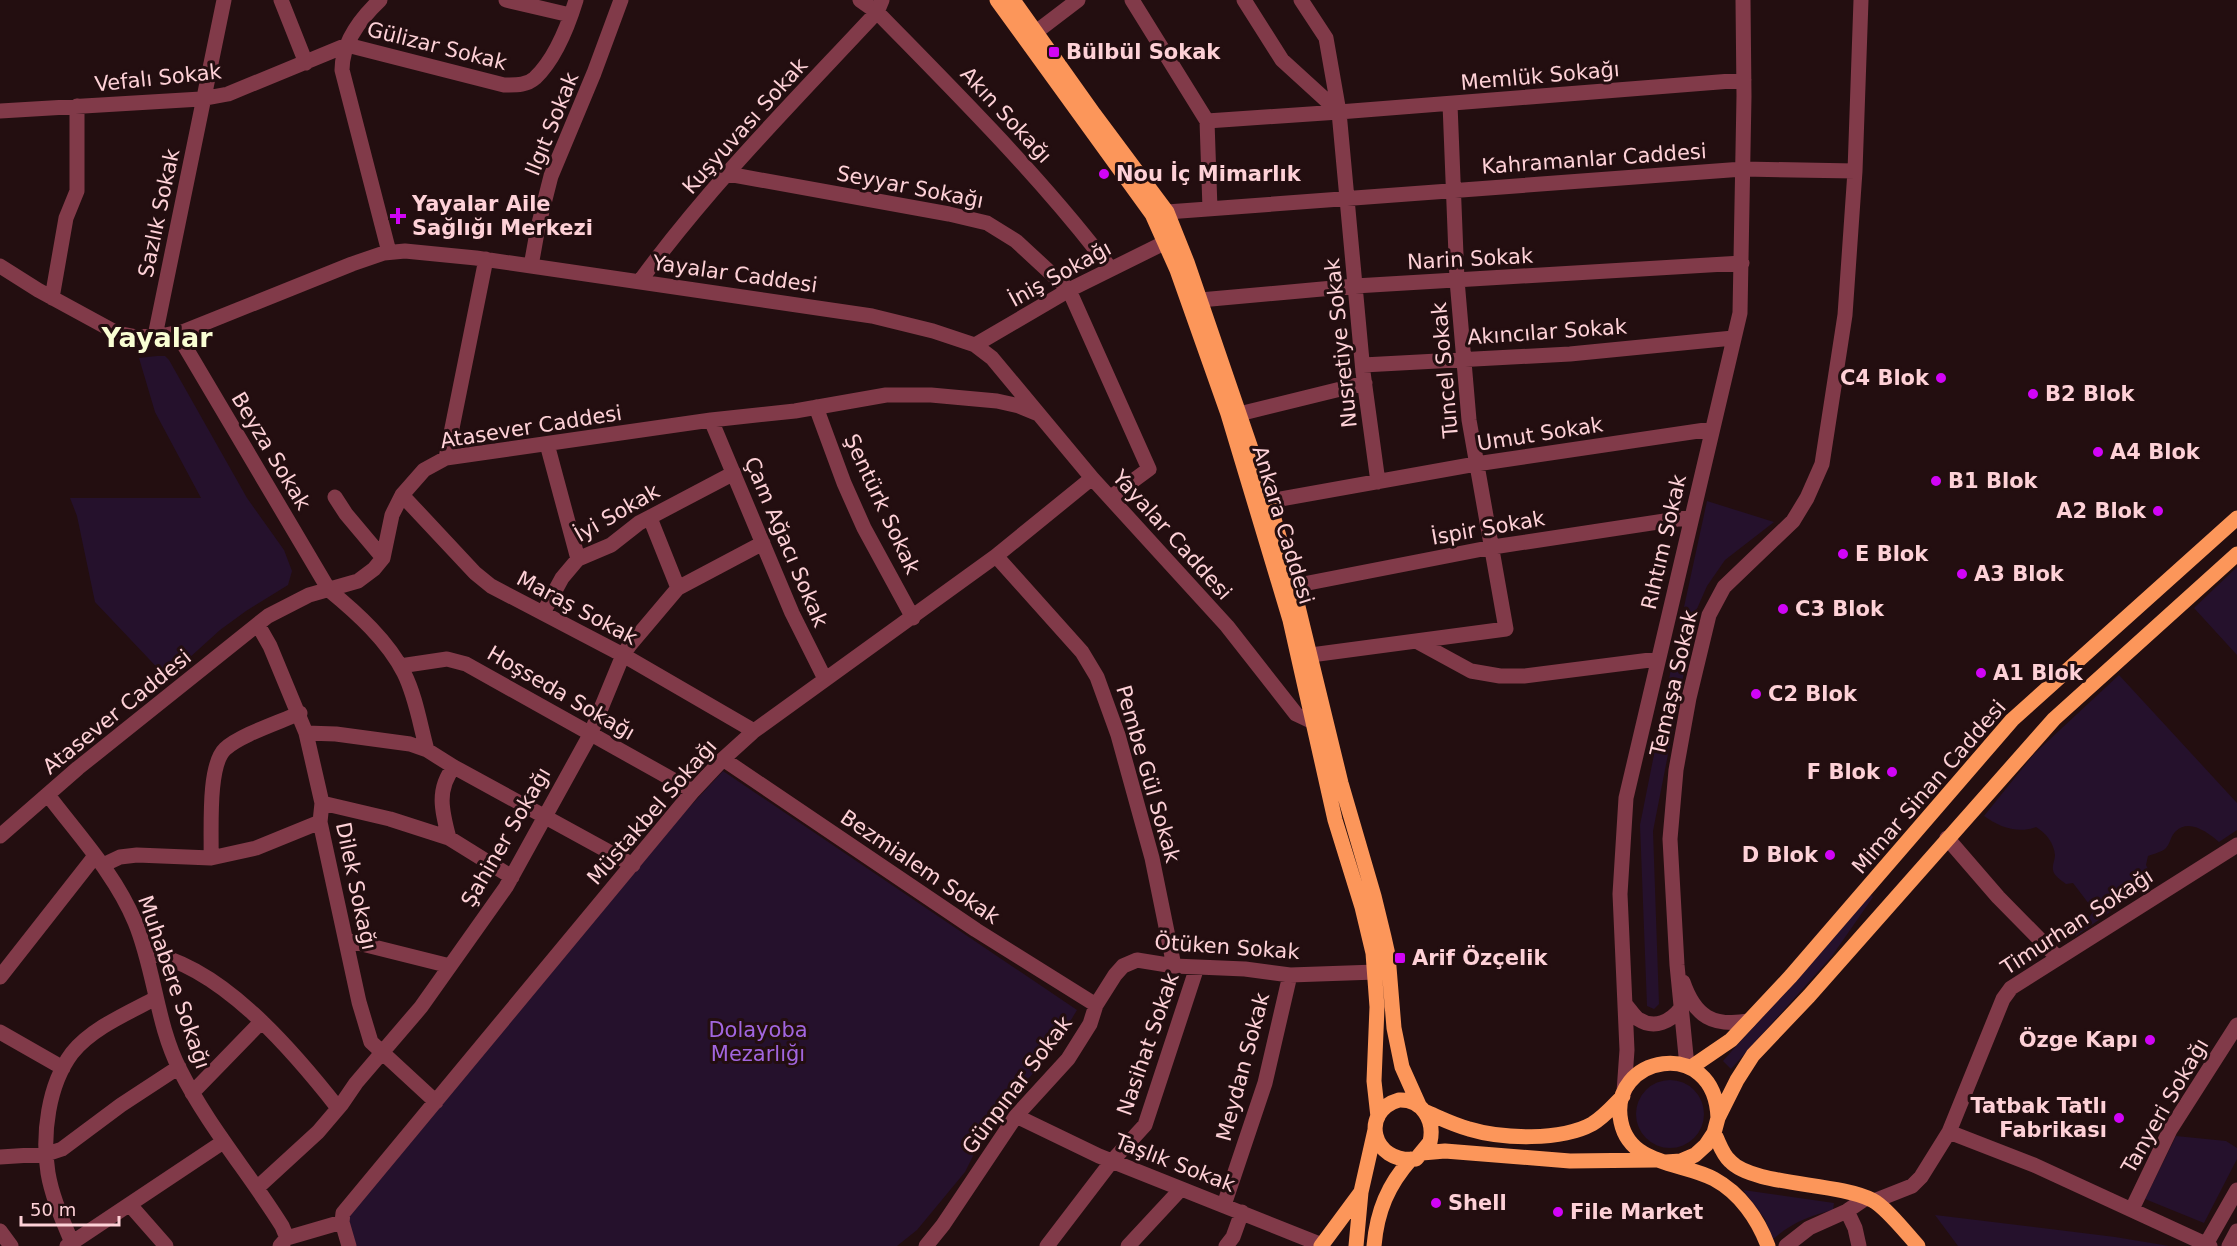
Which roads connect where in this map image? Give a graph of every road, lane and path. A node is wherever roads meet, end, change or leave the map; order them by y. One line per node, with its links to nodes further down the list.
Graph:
1 (224, 0): 22 (street, Sazlık Sokak)
2 (281, 0): 20 (street)
3 (506, 0): 17 (street)
4 (576, 0): 17 (street, Gülizar Sokak)
5 (621, 0): 40 (street, Ilgıt Sokak)
6 (860, 0): 16 (street, Akın Sokağı)
7 (997, 0): 34 (main road, Ankara Caddesi)
8 (1013, 0): 18 (main road, Ankara Caddesi)
9 (1078, 0): 18 (street)
10 (1132, 0): 27 (street)
11 (1244, 0): 26 (street)
12 (1302, 0): 26 (street, Nusretiye Sokak)
13 (1743, 0): 21 (street, Rıhtım Sokak)
14 (1861, 0): 29 (street)
15 (373, 3): 19 (street)
16 (879, 6): 30 (street, Kuşyuvası Sokak); 41 (street, Akın Sokağı)
17 (570, 15): 19 (street, Gülizar Sokak)
18 (1036, 32): 34 (main road, Ankara Caddesi)
19 (347, 45): 20 (street, Vefalı Sokak); 36 (street)
20 (306, 63): 22 (street, Vefalı Sokak)
21 (1744, 80): 23 (street, Memlük Sokağı); 28 (street, Rıhtım Sokak)
22 (204, 98): 24 (street, Vefalı Sokak); 49 (street, Sazlık Sokak)
23 (1450, 104): 26 (street, Memlük Sokağı); 31 (street, Tuncel Sokak)
24 (77, 106): 25 (street, Vefalı Sokak); 46 (street)
25 (0, 111)
26 (1339, 112): 27 (street, Memlük Sokağı); 32 (street, Nusretiye Sokak)
27 (1207, 121): 33 (street)
28 (1743, 169): 29 (street, Kahramanlar Caddesi); 31 (street, Kahramanlar Caddesi); 38 (street, Rıhtım Sokak)
29 (1855, 171): 115 (street, Temaşa Sokak)
30 (728, 174): 43 (street, Kuşyuvası Sokak); 45 (street, Seyyar Sokağı)
31 (1453, 191): 32 (street, Kahramanlar Caddesi); 42 (street, Tuncel Sokak)
32 (1348, 199): 33 (street, Kahramanlar Caddesi); 44 (street, Nusretiye Sokak)
33 (1210, 208): 34 (street, Kahramanlar Caddesi)
34 (1161, 215): 35 (main road, Ankara Caddesi); 47 (main road, Ankara Caddesi)
35 (1166, 242): 41 (street, İniş Sokağı); 92 (main road, Ankara Caddesi)
36 (389, 252): 37 (street, Yayalar Caddesi); 48 (street, Yayalar Caddesi)
37 (486, 259): 40 (street, Yayalar Caddesi); 61 (street)
38 (1742, 263): 42 (street, Narin Sokak); 50 (street, Rıhtım Sokak)
39 (0, 266): 46 (street, Yayalar Caddesi)
40 (531, 266): 43 (street, Yayalar Caddesi)
41 (1110, 268): 45 (street, İniş Sokağı)
42 (1457, 280): 44 (street, Narin Sokak); 52 (street, Tuncel Sokak)
43 (640, 281): 51 (street, Yayalar Caddesi)
44 (1356, 286): 47 (street, Narin Sokak); 53 (street, Nusretiye Sokak)
45 (1069, 290): 51 (street, İniş Sokağı); 68 (street, Seyyar Sokağı)
46 (52, 298): 49 (street, Yayalar Caddesi)
47 (1200, 300): 57 (main road, Ankara Caddesi)
48 (177, 333): 49 (street, Yayalar Caddesi); 81 (street, Beyza Sokak)
49 (155, 336)
50 (1733, 338): 52 (street, Akıncılar Sokak); 59 (street, Rıhtım Sokak)
51 (975, 345): 56 (street, Yayalar Caddesi)
52 (1464, 359): 53 (street, Akıncılar Sokak); 62 (street, Tuncel Sokak)
53 (1363, 364): 54 (street, Nusretiye Sokak)
54 (1365, 383): 57 (street); 65 (street, Nusretiye Sokak)
55 (816, 407): 56 (street, Atasever Caddesi); 58 (street, Atasever Caddesi); 83 (street, Şentürk Sokak)
56 (1039, 414): 64 (street, Yayalar Caddesi)
57 (1239, 414): 69 (main road, Ankara Caddesi)
58 (711, 420): 60 (street, Atasever Caddesi); 63 (street, Çam Ağacı Sokak)
59 (1712, 429): 62 (street, Umut Sokak); 71 (street, Rıhtım Sokak)
60 (547, 444): 61 (street, Atasever Caddesi); 78 (street)
61 (446, 458): 66 (street, Atasever Caddesi)
62 (1476, 464): 65 (street, Umut Sokak); 74 (street, Tuncel Sokak)
63 (734, 473): 70 (street, İyi Sokak); 73 (street, Çam Ağacı Sokak)
64 (1092, 478): 68 (street, Yayalar Caddesi); 76 (street, Müstakbel Sokağı)
65 (1378, 482): 69 (street, Umut Sokak)
66 (402, 495): 77 (street, Atasever Caddesi); 82 (street, Maraş Sokak)
67 (335, 497): 77 (street)
68 (1111, 497): 92 (street, Yayalar Caddesi)
69 (1269, 501): 79 (main road, Ankara Caddesi)
70 (650, 518): 78 (street, İyi Sokak); 80 (street)
71 (1691, 518): 74 (street, İspir Sokak); 88 (street, Rıhtım Sokak)
72 (2237, 518): 126 (main road, Mimar Sinan Caddesi)
73 (762, 543): 80 (street, Şahiner Sokağı); 90 (street, Çam Ağacı Sokak)
74 (1492, 547): 79 (street, İspir Sokak); 85 (street, Tuncel Sokak)
75 (2237, 554): 106 (main road)
76 (996, 556): 83 (street, Müstakbel Sokağı); 117 (street, Pembe Gül Sokak)
77 (383, 558): 81 (street, Atasever Caddesi)
78 (578, 559): 82 (street, İyi Sokak)
79 (1293, 586): 87 (main road, Ankara Caddesi)
80 (678, 588): 86 (street, Şahiner Sokağı)
81 (329, 590): 84 (street, Atasever Caddesi); 89 (street, Beyza Sokak)
82 (543, 613): 86 (street, Maraş Sokak)
83 (913, 618): 90 (street, Müstakbel Sokağı)
84 (258, 625): 91 (street, Dilek Sokağı); 100 (street, Atasever Caddesi)
85 (1416, 641): 87 (street); 88 (street)
86 (622, 655): 93 (street, Maraş Sokak); 95 (street, Şahiner Sokağı)
87 (1311, 655): 92 (main road, Ankara Caddesi)
88 (1658, 659): 123 (street, Rıhtım Sokak)
89 (400, 666): 95 (street, Hoşseda Sokağı); 96 (street, Beyza Sokak)
90 (825, 679): 93 (street, Müstakbel Sokağı)
91 (300, 713): 94 (street, Dilek Sokağı); 108 (street)
92 (1319, 722): 119 (main road, Ankara Caddesi); 138 (main road, Ankara Caddesi)
93 (754, 731): 97 (street, Müstakbel Sokağı)
94 (306, 733): 96 (street); 101 (street, Dilek Sokağı)
95 (590, 735): 99 (street, Hoşseda Sokağı); 102 (street, Şahiner Sokağı)
96 (427, 750): 98 (street)
97 (723, 759): 99 (street, Müstakbel Sokağı); 124 (street, Bezmialem Sokak)
98 (454, 767): 102 (street); 105 (street)
99 (693, 791): 110 (street, Müstakbel Sokağı)
100 (48, 795): 104 (street, Atasever Caddesi); 109 (street, Muhabere Sokağı)
101 (322, 803): 103 (street, Dilek Sokağı); 105 (street)
102 (545, 816): 110 (street); 111 (street, Şahiner Sokağı)
103 (320, 822): 108 (street); 112 (street, Dilek Sokağı)
104 (0, 836)
105 (449, 838): 111 (street)
106 (1947, 838): 114 (street); 141 (main road)
107 (2237, 844): 114 (street, Timurhan Sokağı)
108 (212, 858): 109 (street)
109 (99, 861): 113 (street, Muhabere Sokağı); 121 (street)
110 (633, 866): 136 (street, Müstakbel Sokağı)
111 (512, 877): 116 (street, Şahiner Sokağı)
112 (346, 940): 116 (street); 130 (street, Dilek Sokağı)
113 (146, 953): 122 (street, Muhabere Sokağı); 127 (street)
114 (2058, 958): 142 (street, Timurhan Sokağı)
115 (1677, 964): 125 (street, Temaşa Sokak); 126 (street)
116 (450, 966): 130 (street, Şahiner Sokağı)
117 (1174, 966): 118 (street, Ötüken Sokak); 124 (street, Ötüken Sokak)
118 (1197, 967): 120 (street, Ötüken Sokak); 147 (street, Nasihat Sokak)
119 (1376, 972): 120 (street, Ötüken Sokak); 140 (main road, Ankara Caddesi)
120 (1290, 975): 155 (street, Meydan Sokak)
121 (0, 977)
122 (156, 998): 131 (street, Muhabere Sokağı); 133 (street)
123 (1625, 1004): 125 (street); 135 (street, Rıhtım Sokak)
124 (1096, 1005): 139 (street, Günpınar Sokak)
125 (1681, 1008): 132 (street, Temaşa Sokak)
126 (1749, 1021): 132 (main road, Mimar Sinan Caddesi)
127 (261, 1022): 134 (street); 137 (street)
128 (2237, 1024): 156 (street, Tanyeri Sokağı)
129 (0, 1032): 133 (street)
130 (383, 1053): 136 (street, Dilek Sokağı); 137 (street, Şahiner Sokağı)
131 (178, 1067): 134 (street, Muhabere Sokağı); 144 (street)
132 (1688, 1067): 135 (main road); 141 (main road)
133 (63, 1068): 144 (street)
134 (192, 1092): 143 (street, Muhabere Sokağı)
135 (1623, 1094): 138 (main road); 148 (main road)
136 (436, 1101): 159 (street, Müstakbel Sokağı)
137 (338, 1108): 149 (street, Şahiner Sokağı)
138 (1422, 1109): 140 (main road); 146 (main road, Ankara Caddesi)
139 (1016, 1116): 147 (street, Taşlık Sokak); 168 (street, Günpınar Sokak)
140 (1376, 1122): 146 (main road); 152 (main road, Ankara Caddesi)
141 (1716, 1125): 148 (main road); 153 (main road)
142 (1949, 1132): 153 (street, Timurhan Sokağı); 156 (street)
143 (223, 1142): 149 (street, Muhabere Sokağı); 154 (street)
144 (47, 1154): 145 (street); 163 (street)
145 (0, 1157)
146 (1416, 1157): 148 (main road); 175 (main road, Ankara Caddesi)
147 (1112, 1161): 150 (street, Taşlık Sokak); 169 (street, Nasihat Sokak)
148 (1661, 1161): 176 (main road)
149 (256, 1188): 162 (street, Muhabere Sokağı)
150 (1181, 1189): 155 (street, Taşlık Sokak); 170 (street)
151 (2237, 1190): 164 (street)
152 (1361, 1192): 172 (main road); 174 (main road, Ankara Caddesi)
153 (1870, 1199): 157 (street, Timurhan Sokağı); 179 (main road)
154 (130, 1205): 163 (street); 166 (street)
155 (1224, 1205): 158 (street, Taşlık Sokak)
156 (2132, 1209): 164 (street)
157 (1847, 1211): 177 (street, Timurhan Sokağı); 178 (street)
158 (1242, 1212): 171 (street); 172 (street, Taşlık Sokak)
159 (342, 1222): 162 (street); 167 (street)
160 (0, 1231): 165 (street)
161 (2237, 1231): 180 (street)
162 (283, 1242)
163 (69, 1244)
164 (2207, 1245)
165 (11, 1246)
166 (166, 1246)
167 (349, 1246)
168 (926, 1246)
169 (1047, 1246)
170 (1128, 1246)
171 (1226, 1246)
172 (1321, 1246): 173 (main road)
173 (1351, 1246)
174 (1356, 1246)
175 (1374, 1246)
176 (1768, 1246)
177 (1786, 1246)
178 (1858, 1246)
179 (1918, 1246)
180 (2229, 1246)

